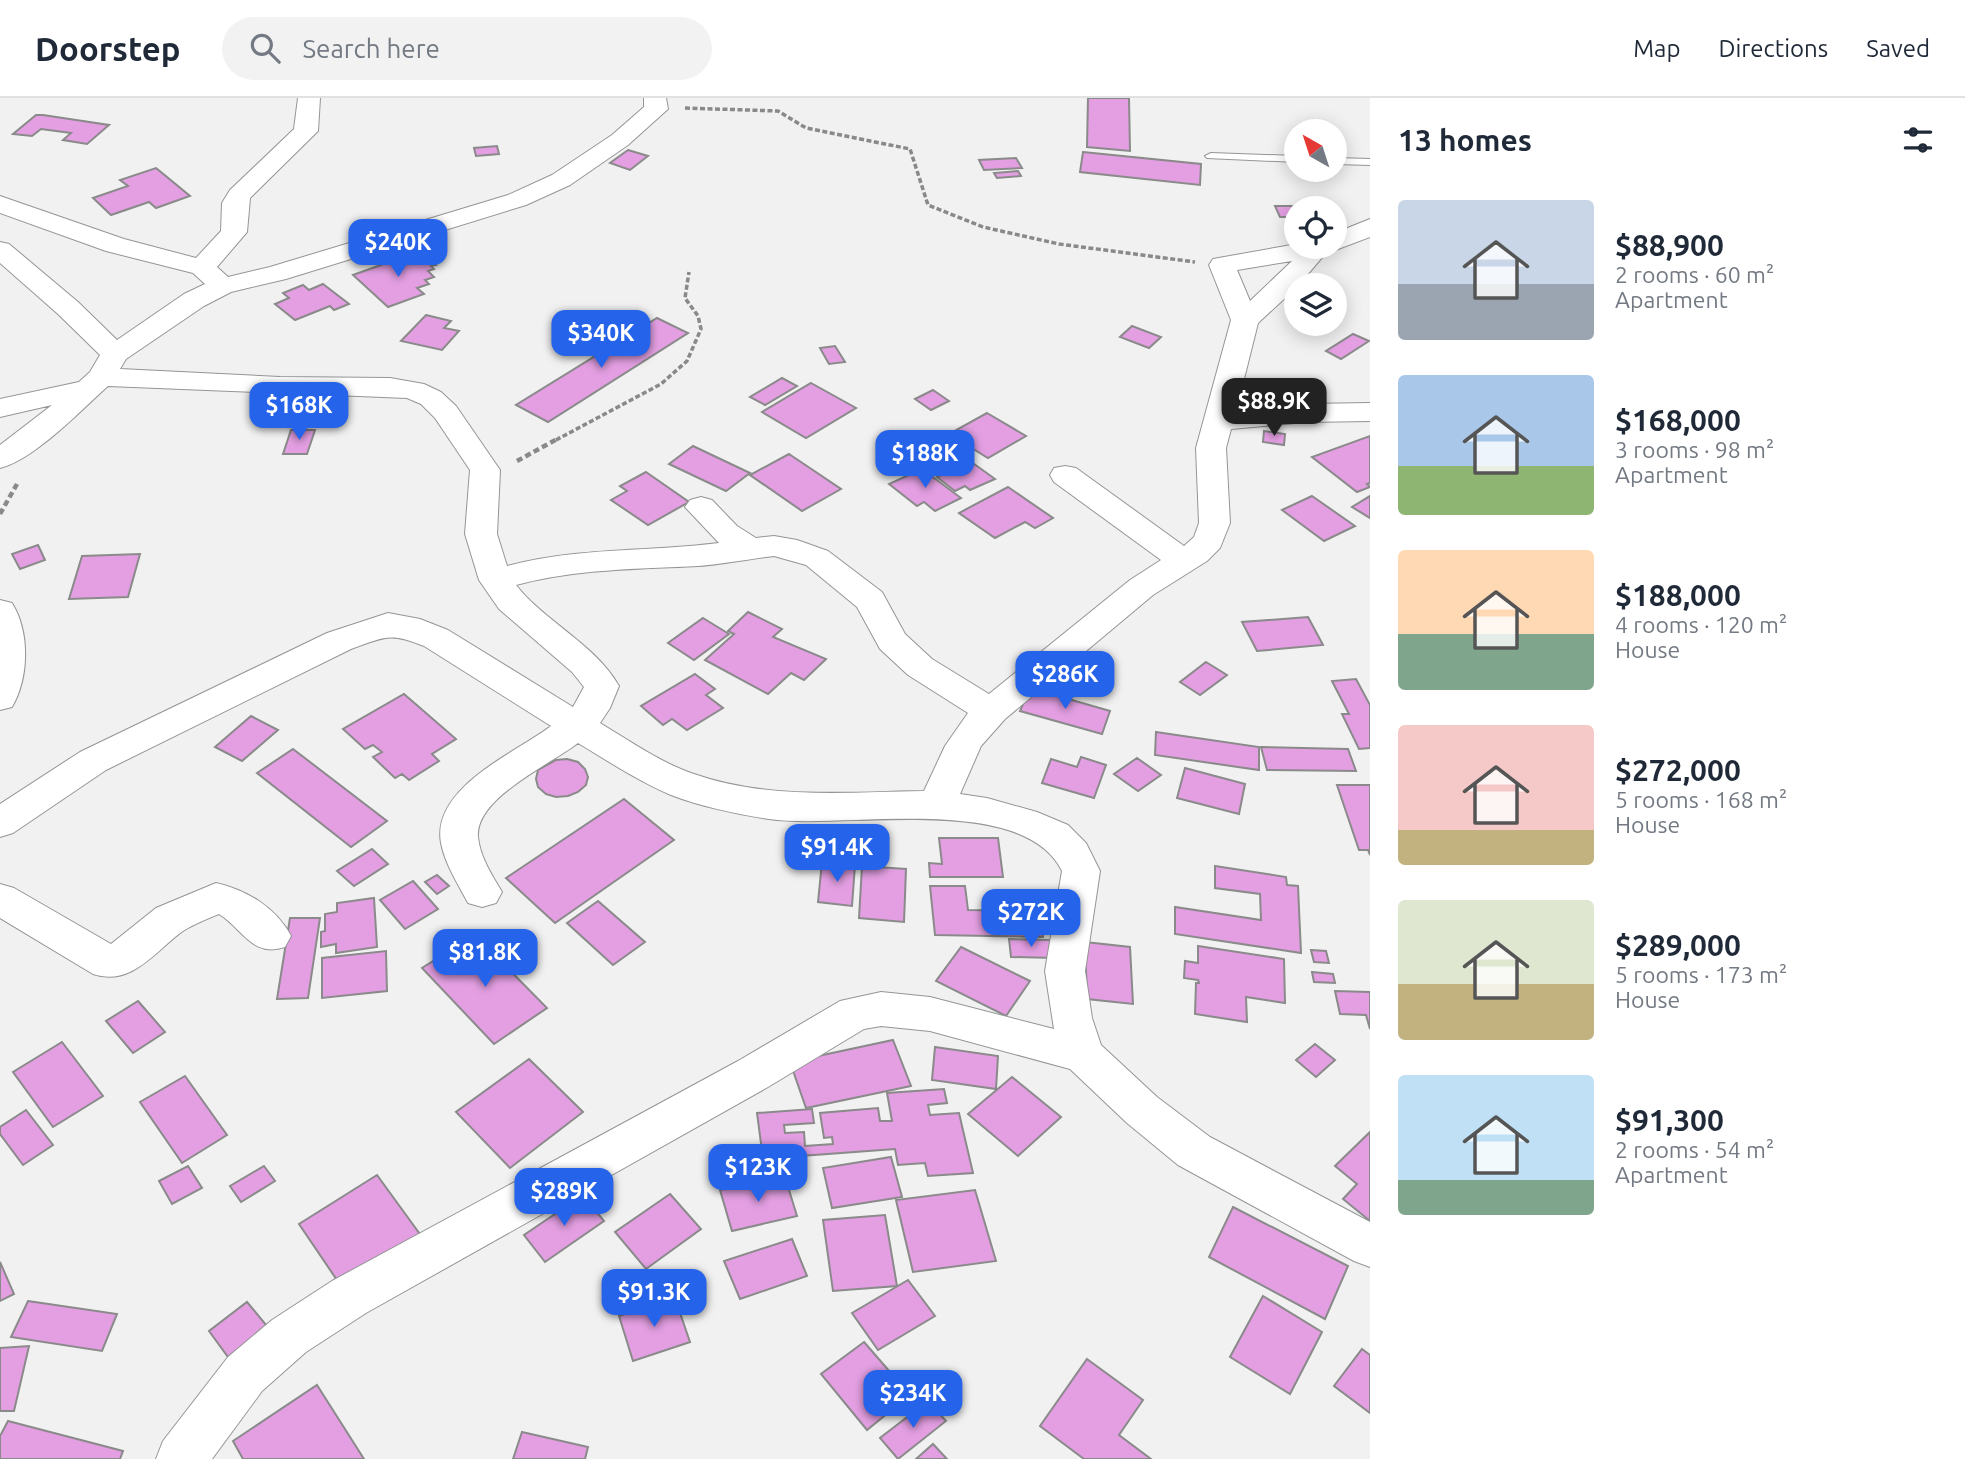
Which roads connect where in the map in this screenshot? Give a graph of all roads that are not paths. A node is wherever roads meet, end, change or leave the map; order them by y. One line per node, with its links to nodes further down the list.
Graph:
1 (309, 98): 13 (street)
2 (656, 104): 14 (street)
3 (1211, 156): 4 (lane)
4 (1284, 159)
5 (1348, 161): 6 (lane)
6 (1370, 162)
7 (1, 206): 13 (street)
8 (1370, 227): 9 (street)
9 (1347, 237)
10 (0, 250): 16 (street)
11 (1284, 254): 15 (street)
12 (1311, 259): 15 (street)
13 (202, 267): 14 (street)
14 (222, 286): 16 (street)
15 (1245, 320): 19 (street)
16 (100, 373): 17 (street); 20 (street); 25 (street)
17 (0, 408)
18 (1370, 412): 19 (street)
19 (1220, 421): 24 (street)
20 (0, 459)
21 (1065, 475): 24 (street)
22 (701, 507): 23 (street)
23 (751, 549): 25 (street); 28 (street)
24 (1181, 561): 28 (street)
25 (495, 580): 29 (street)
26 (0, 611): 27 (street)
27 (0, 698)
28 (991, 711): 30 (street)
29 (577, 726): 30 (street); 31 (street); 32 (street)
30 (937, 805): 35 (street)
31 (0, 822)
32 (482, 892)
33 (0, 900): 34 (street)
34 (271, 936)
35 (1083, 1055): 36 (street); 37 (street)
36 (1370, 1246)
37 (181, 1459)

